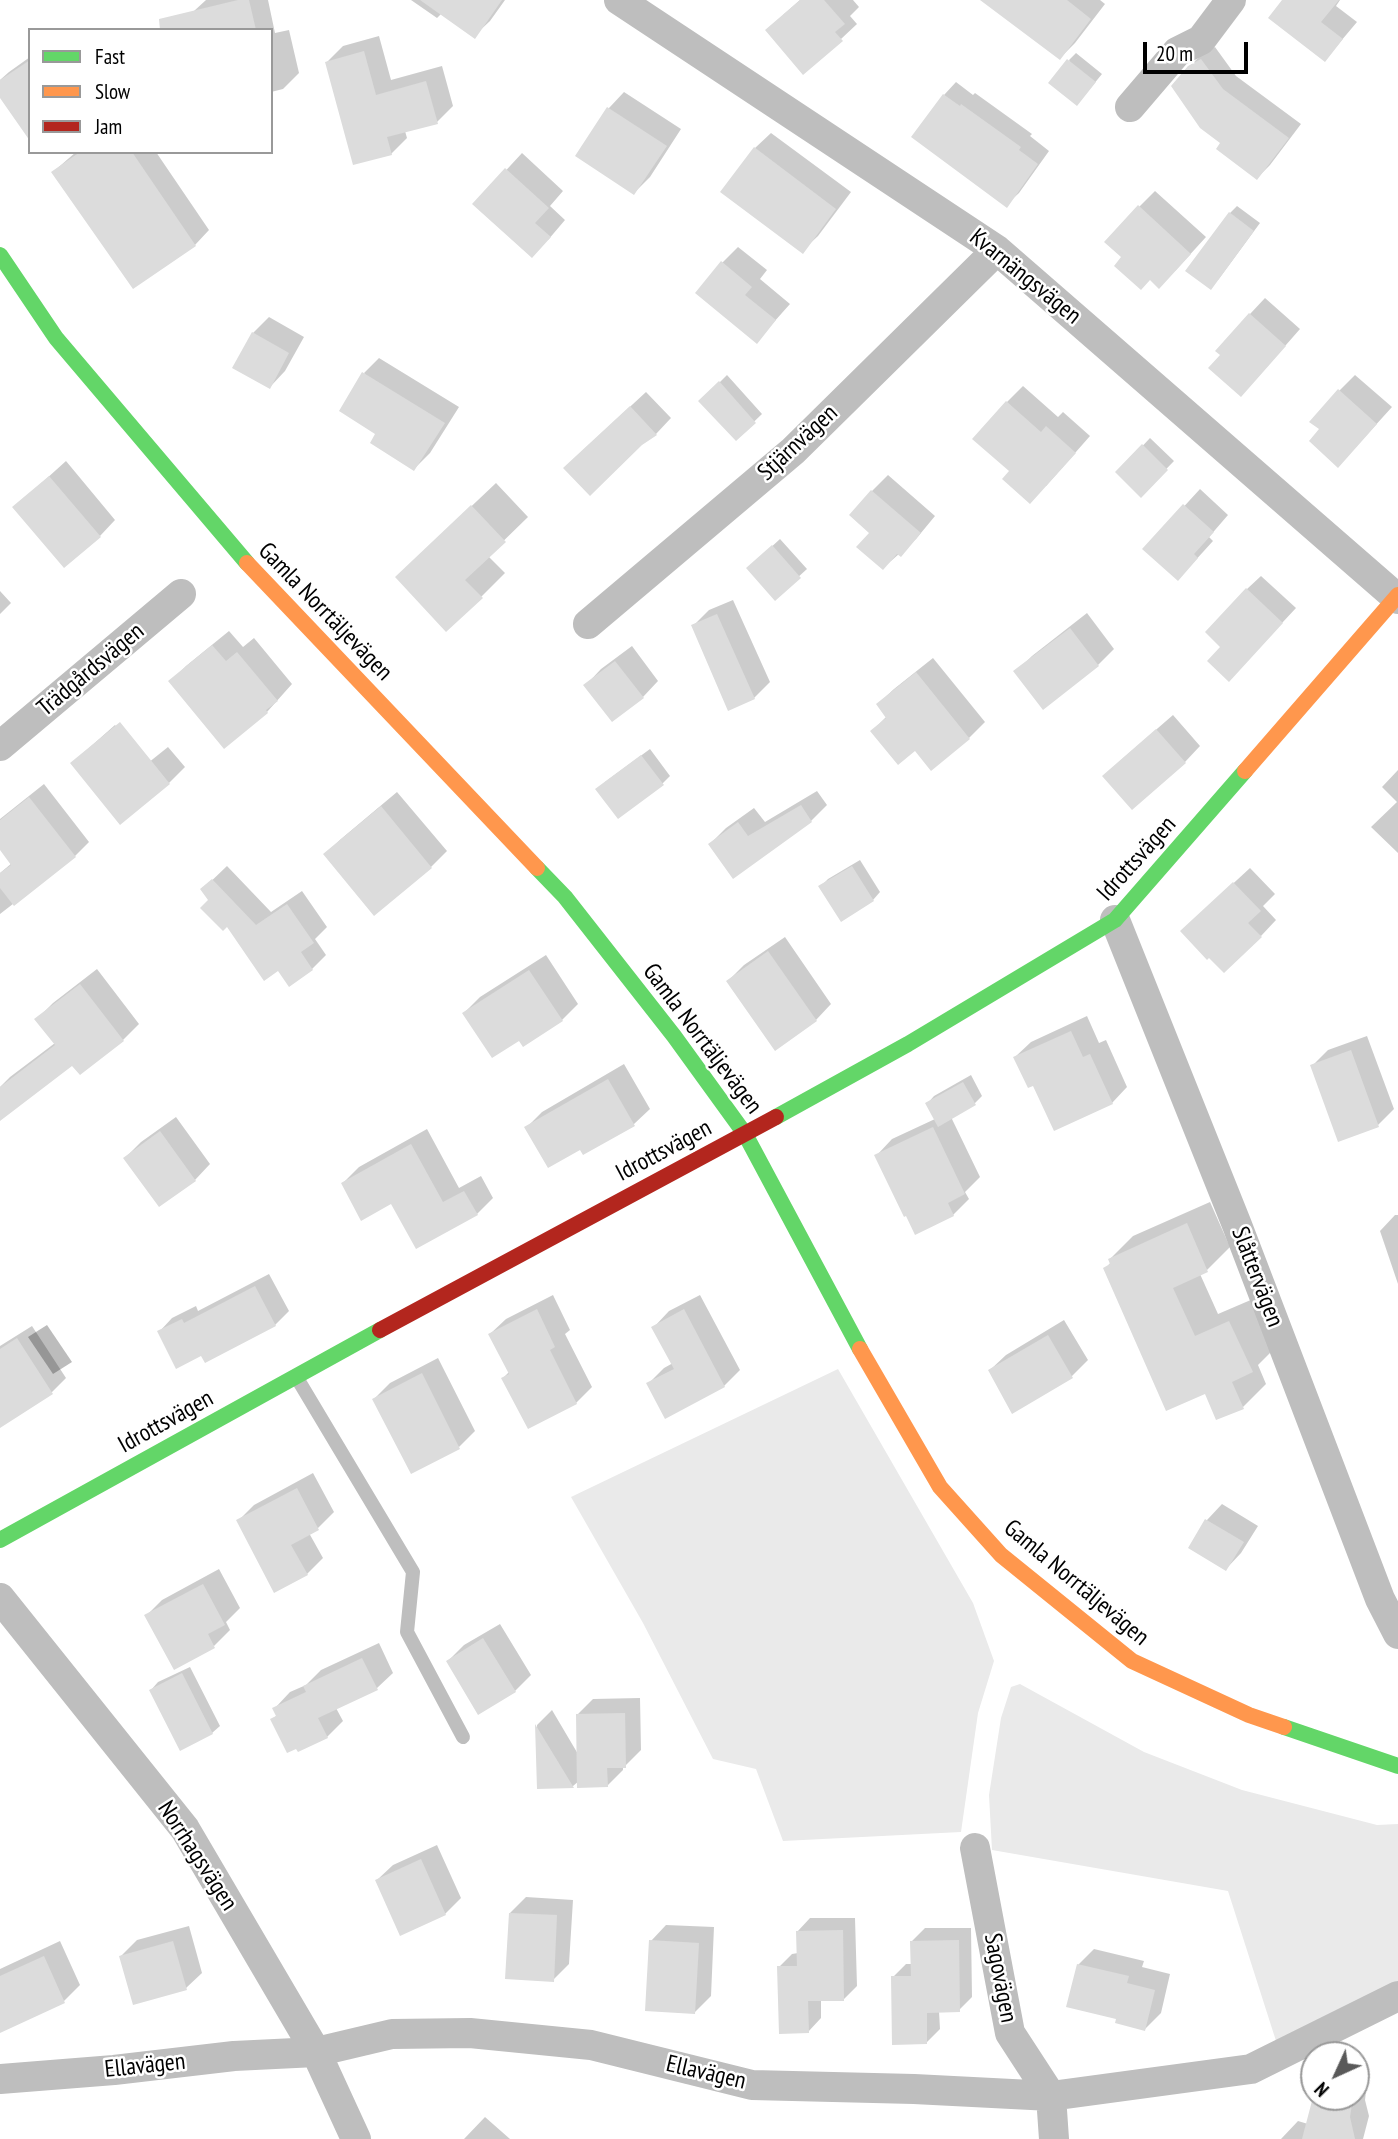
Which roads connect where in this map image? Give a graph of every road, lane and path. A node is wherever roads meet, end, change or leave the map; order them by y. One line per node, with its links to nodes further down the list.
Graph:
1 (618, 0): 4 (street, Kvarnängsvägen)
2 (1231, 0): 3 (street)
3 (1130, 107)
4 (998, 250): 7 (street, Kvarnängsvägen); 8 (street, Stjärnvägen)
5 (0, 255): 11 (street, Gamla Norrtäljevägen)
6 (181, 594): 9 (street, Trädgårdsvägen)
7 (1397, 597): 10 (street, Idrottsvägen)
8 (588, 624)
9 (0, 746)
10 (1115, 920): 11 (street, Idrottsvägen); 15 (street, Slåttervägen)
11 (745, 1134): 12 (street, Idrottsvägen); 17 (street, Gamla Norrtäljevägen)
12 (295, 1376): 13 (street, Idrottsvägen); 16 (lane)
13 (0, 1540)
14 (0, 1598): 20 (street, Norrhagsvägen)
15 (1398, 1634)
16 (463, 1737)
17 (1398, 1766)
18 (975, 1848): 22 (street, Sagovägen)
19 (1398, 1996): 22 (street, Ellavägen)
20 (316, 2052): 21 (street, Ellavägen); 22 (street, Ellavägen); 23 (street, Norrhagsvägen)
21 (0, 2079)
22 (1052, 2096): 24 (street)
23 (356, 2139)
24 (1054, 2139)

